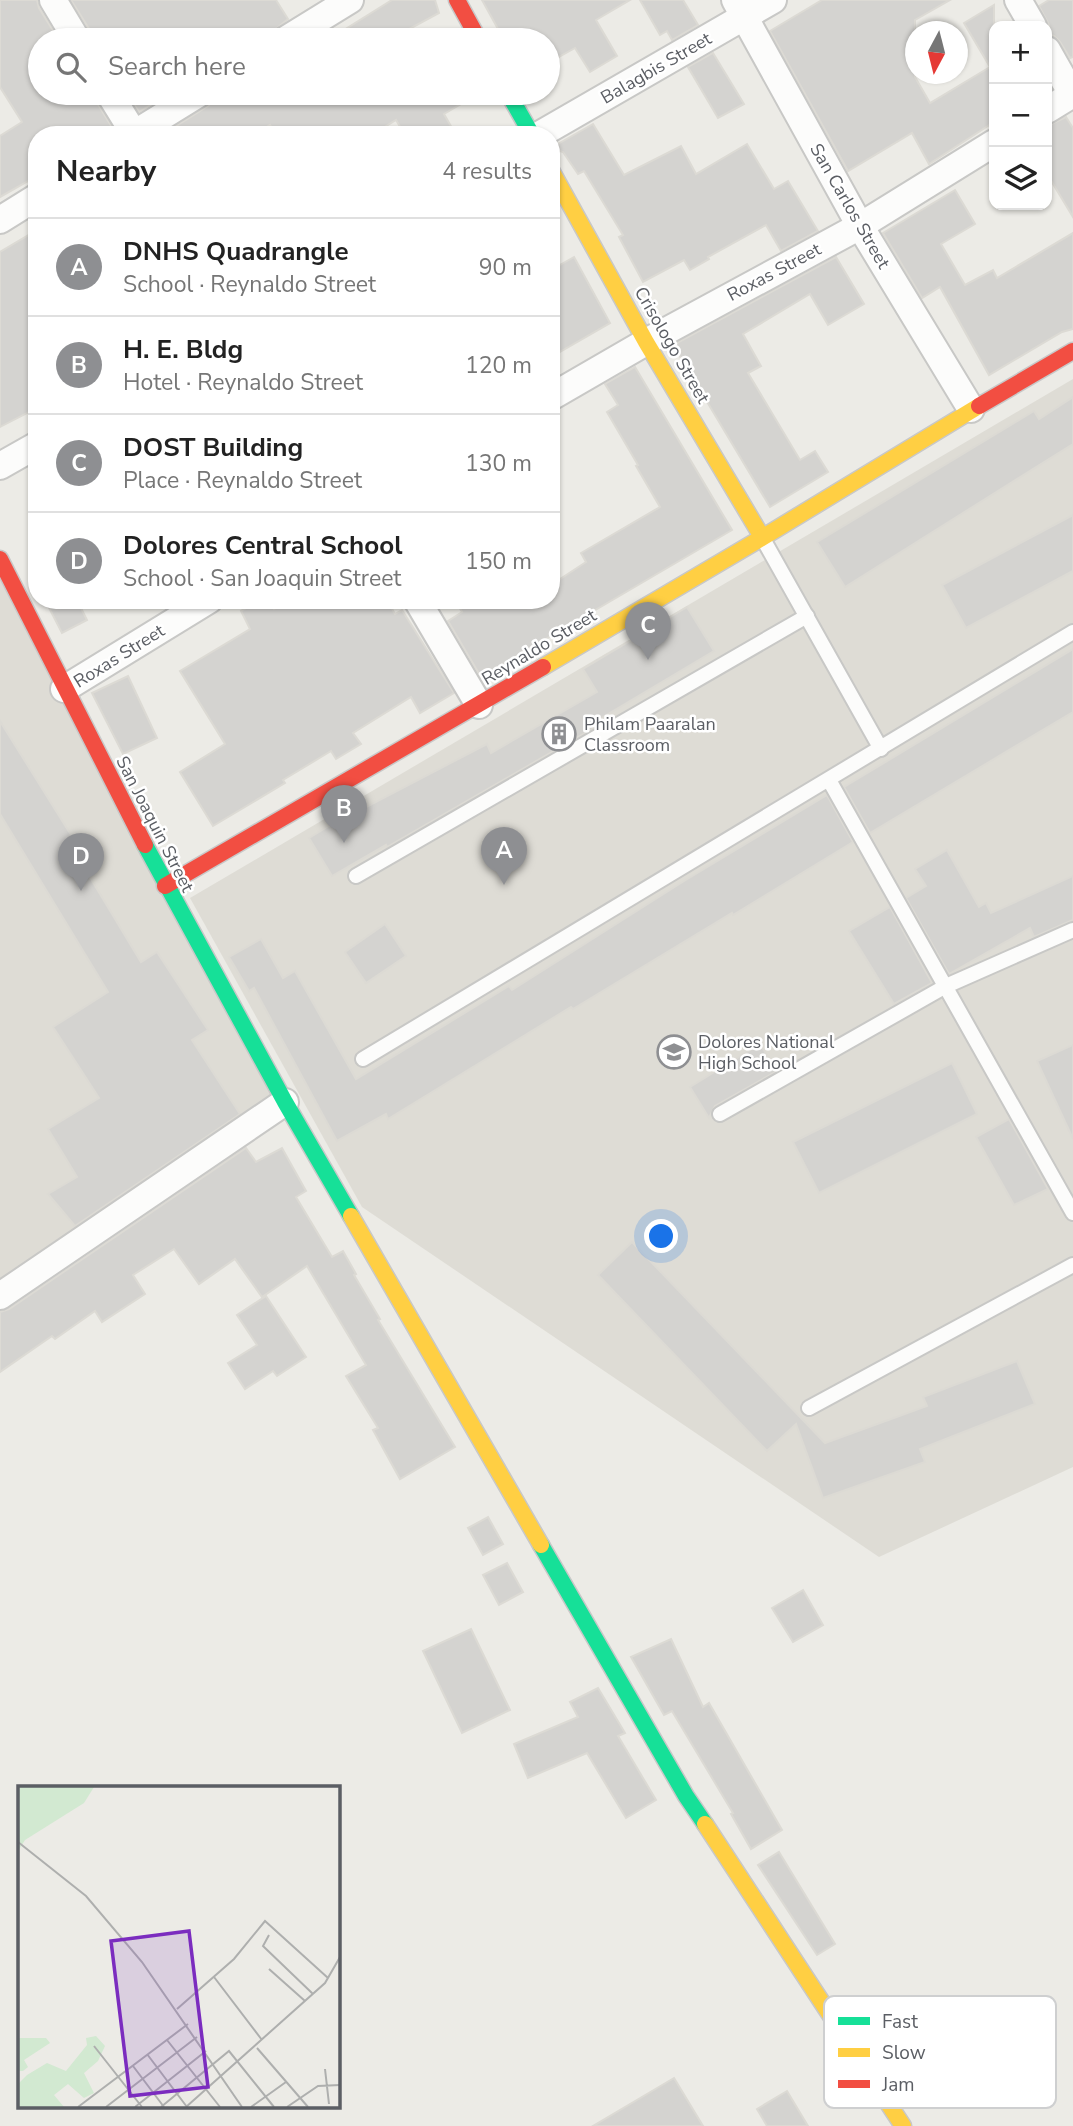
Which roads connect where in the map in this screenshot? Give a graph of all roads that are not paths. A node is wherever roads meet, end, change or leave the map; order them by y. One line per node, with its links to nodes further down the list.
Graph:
1 (53, 0): 8 (street)
2 (350, 0): 9 (street)
3 (457, 0): 10 (street)
4 (773, 0): 6 (street, Balagbis Street)
5 (1018, 0): 7 (street)
6 (740, 9): 20 (street, Balagbis Street); 25 (street, San Carlos Street)
7 (1030, 21)
8 (70, 28)
9 (304, 28)
10 (472, 28)
11 (1052, 59): 12 (street)
12 (1073, 95): 16 (street)
13 (116, 105): 17 (street)
14 (181, 105): 18 (street)
15 (515, 105): 19 (street)
16 (1052, 107)
17 (129, 126)
18 (147, 126)
19 (527, 126)
20 (553, 126)
21 (989, 146): 25 (street, Roxas Street)
22 (560, 186): 26 (street, Crisologo Street)
23 (28, 203): 24 (street)
24 (0, 220)
25 (860, 226): 26 (street, Roxas Street); 29 (street, San Carlos Street)
26 (646, 342): 28 (street, Roxas Street); 32 (street, Crisologo Street)
27 (1073, 351): 29 (street, Reynaldo Street)
28 (560, 392)
29 (971, 409): 32 (street, Reynaldo Street)
30 (28, 450): 31 (street)
31 (0, 466)
32 (762, 537): 36 (lane); 39 (street, Reynaldo Street)
33 (0, 559): 38 (street, San Joaquin Street)
34 (194, 609): 38 (street, Roxas Street)
35 (422, 609): 39 (street)
36 (807, 616): 40 (lane); 42 (lane)
37 (1073, 632): 40 (lane)
38 (64, 689): 43 (street, San Joaquin Street)
39 (479, 705): 43 (street, Reynaldo Street)
40 (881, 749): 41 (lane)
41 (829, 780): 45 (lane); 46 (lane)
42 (356, 876)
43 (165, 886): 47 (street, San Joaquin Street)
44 (1073, 930): 45 (lane)
45 (946, 986): 48 (lane); 49 (lane)
46 (363, 1059)
47 (285, 1101): 51 (street); 53 (street, San Joaquin Street)
48 (720, 1114)
49 (1073, 1213)
50 (1073, 1265): 52 (lane)
51 (0, 1296)
52 (809, 1408)
53 (824, 2006)
54 (891, 2108): 55 (street, San Joaquin Street)
55 (903, 2126)

